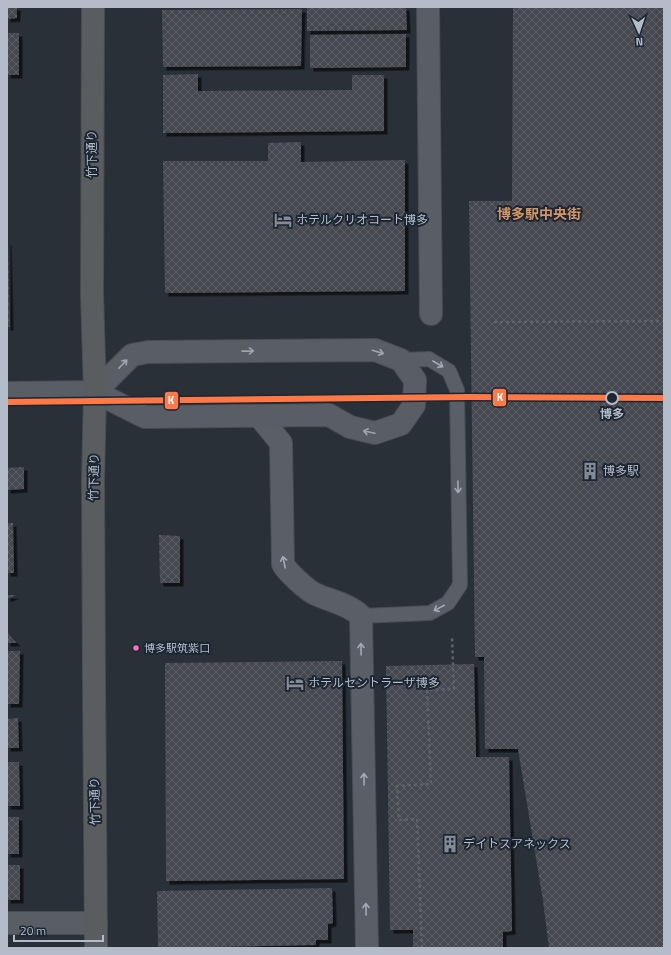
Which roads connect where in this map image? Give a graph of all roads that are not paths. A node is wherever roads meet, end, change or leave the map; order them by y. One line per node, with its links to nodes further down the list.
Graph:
1 (92, 7): 5 (highway, 竹下通り)
2 (428, 7): 3 (street)
3 (431, 314)
4 (401, 360): 5 (street, one-way to 4); 7 (street, one-way to 7); 8 (lane, one-way to 8)
5 (96, 392): 6 (street); 7 (street); 10 (highway, 竹下通り)
6 (7, 393)
7 (259, 416): 8 (street, one-way to 7)
8 (360, 616): 12 (street, one-way to 8)
9 (7, 923): 10 (street)
10 (96, 924): 11 (highway, 竹下通り)
11 (96, 948)
12 (367, 948)

